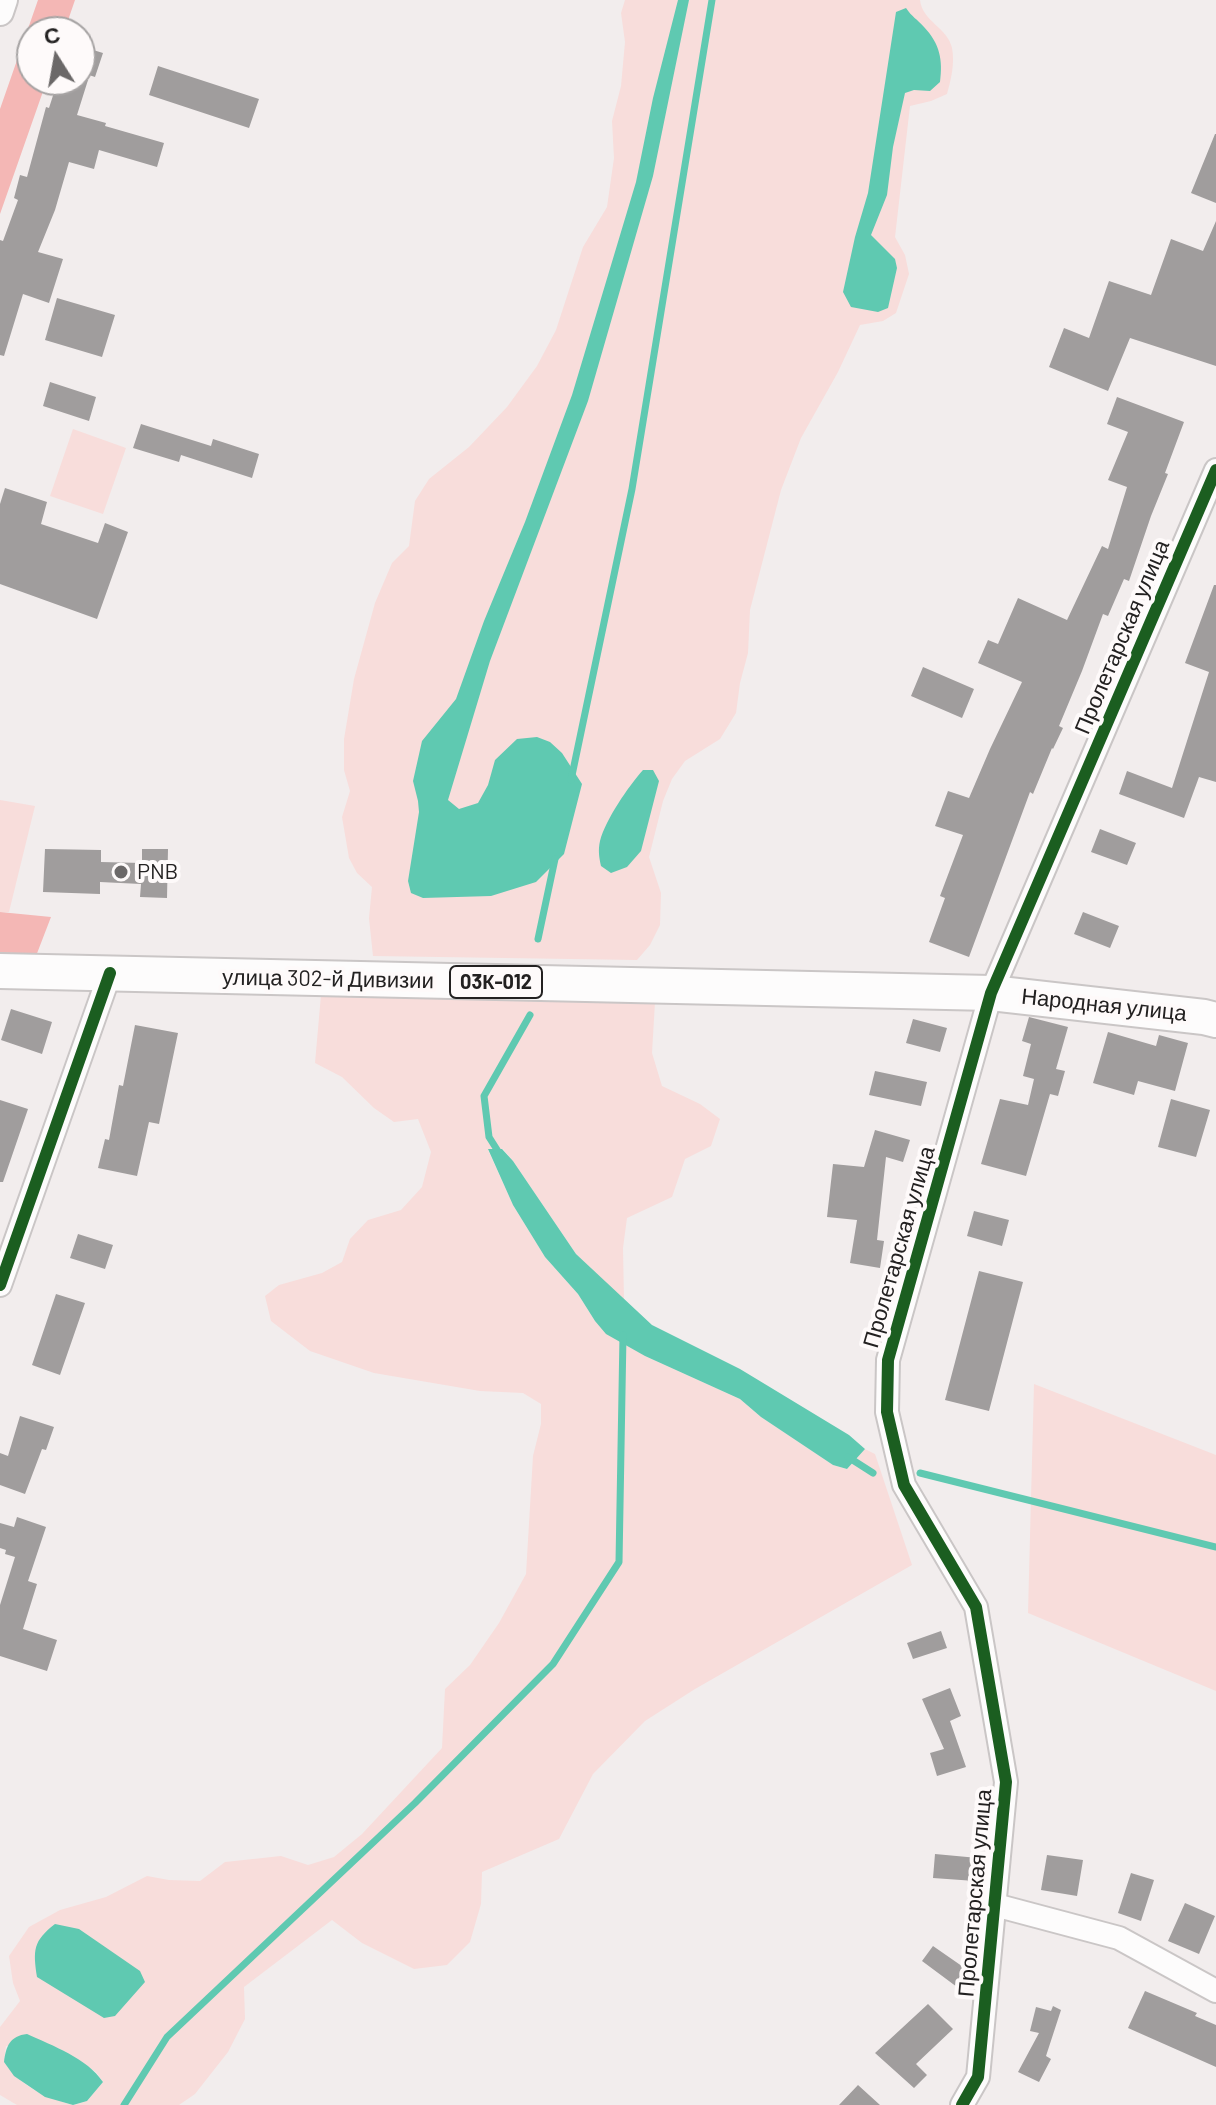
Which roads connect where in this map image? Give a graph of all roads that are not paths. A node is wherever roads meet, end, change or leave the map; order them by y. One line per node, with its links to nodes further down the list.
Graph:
1 (4, 0): 2 (street)
2 (0, 12)
3 (1216, 470): 6 (street, Пролетарская улица)
4 (0, 971): 5 (main road, улица 302-й Дивизии / 03К-012)
5 (110, 973): 6 (main road, улица 302-й Дивизии / 03К-012); 8 (street)
6 (991, 993): 7 (main road, Народная улица / 03К-012); 9 (street, Пролетарская улица)
7 (1216, 1020)
8 (0, 1285)
9 (995, 1905): 10 (street); 11 (street, Пролетарская улица)
10 (1216, 1991)
11 (962, 2105)

